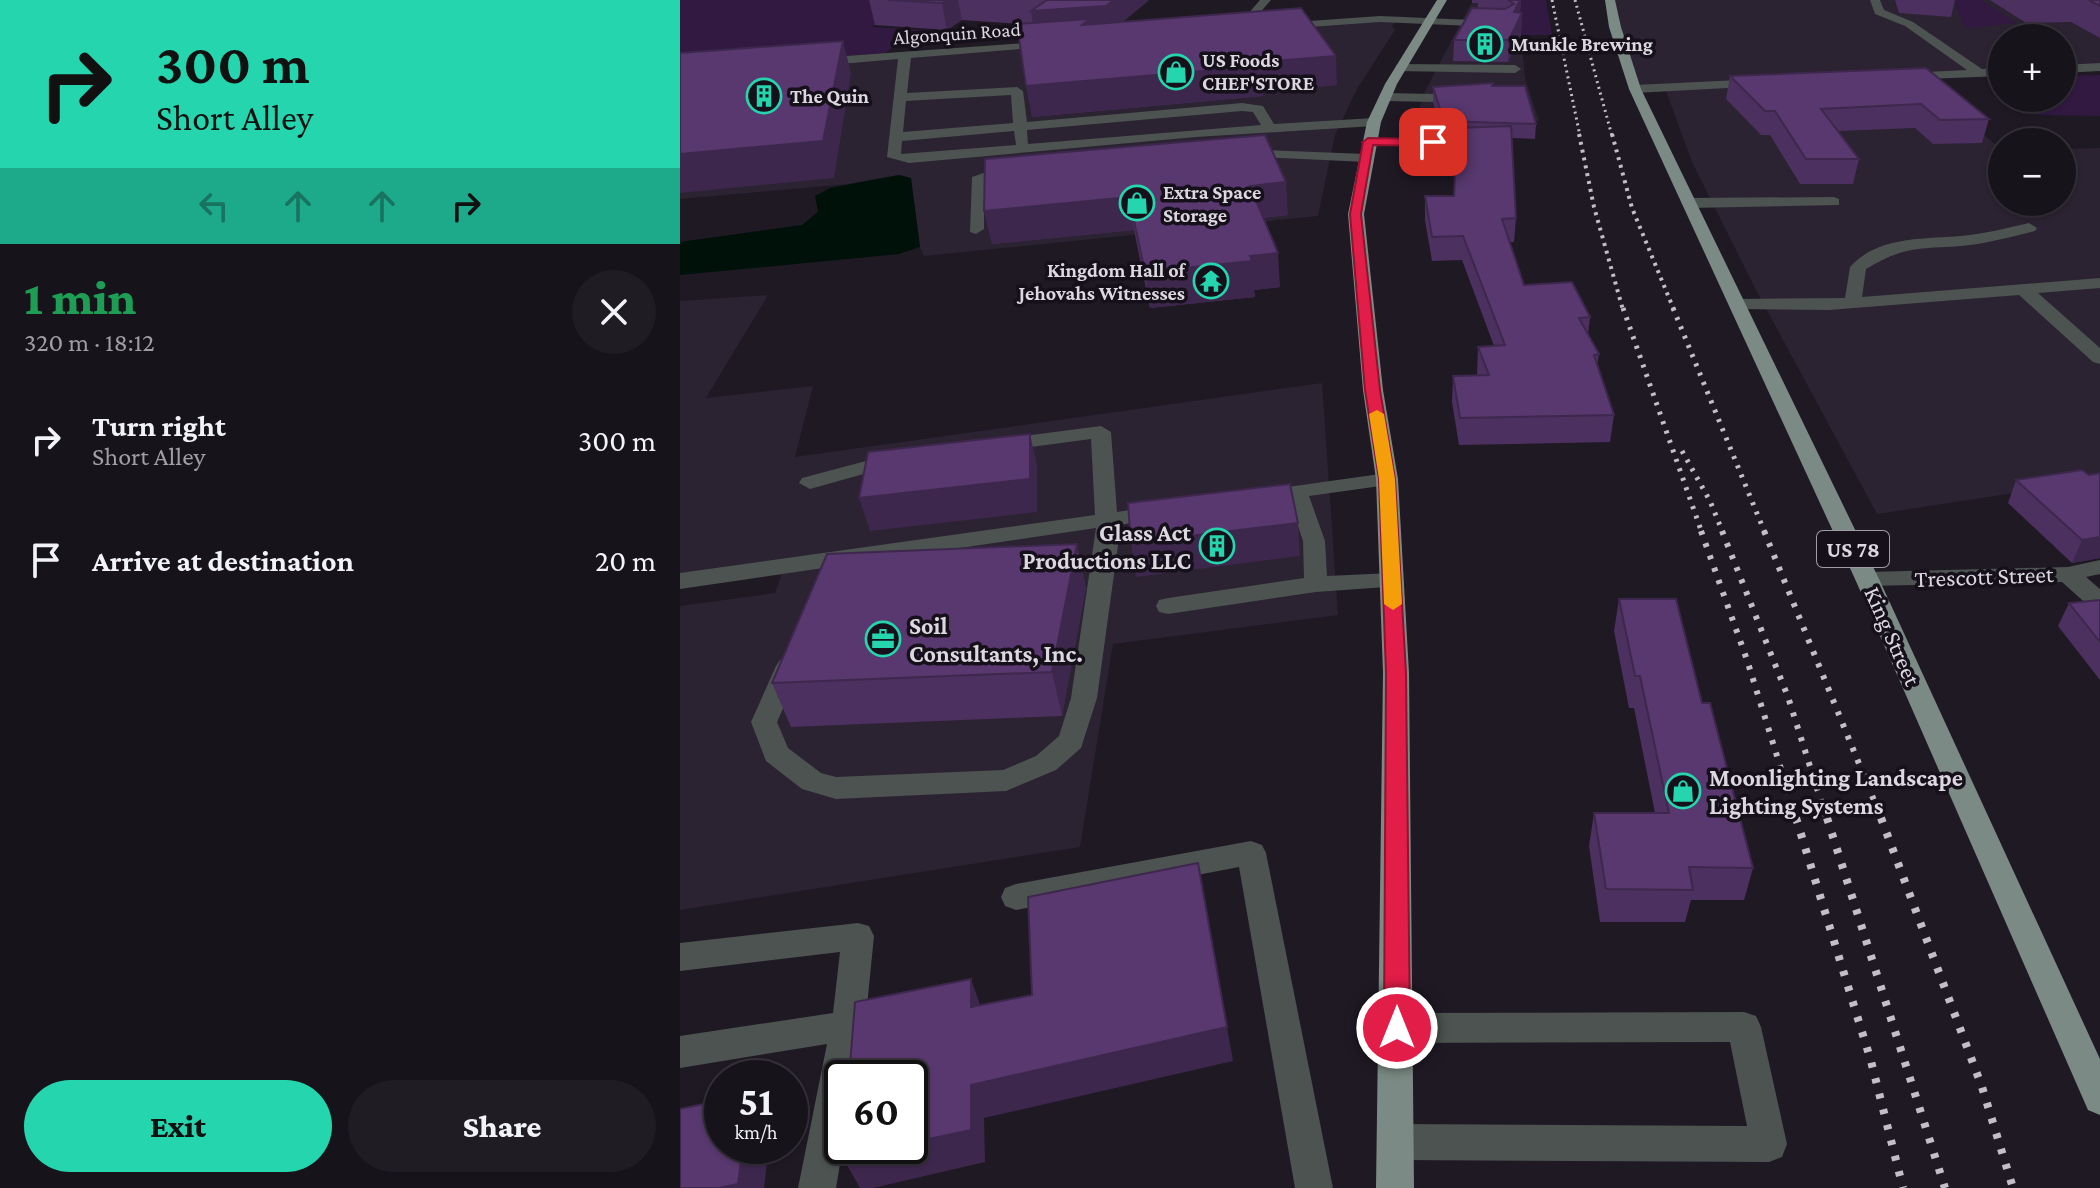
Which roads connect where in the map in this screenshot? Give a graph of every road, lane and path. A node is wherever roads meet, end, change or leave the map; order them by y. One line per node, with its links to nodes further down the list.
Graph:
1 (1266, 0): 5 (street)
2 (1442, 0): 6 (main road)
3 (1610, 0): 20 (main road, King Street / US 78)
4 (1875, 0): 16 (street)
5 (1253, 14)
6 (1428, 22): 7 (street); 8 (street); 13 (main road)
7 (1504, 24)
8 (1269, 27)
9 (1063, 43): 10 (street, Algonquin Road)
10 (905, 55): 11 (street, Algonquin Road); 22 (street)
11 (807, 62)
12 (2100, 67): 14 (street)
13 (1400, 68): 15 (street); 23 (main road)
14 (2076, 68)
15 (1515, 69)
16 (1979, 73): 17 (street); 18 (street)
17 (1988, 73)
18 (1898, 77)
19 (1774, 83): 20 (street)
20 (1635, 89): 34 (main road, King Street / US 78)
21 (1478, 91): 23 (street)
22 (900, 97): 24 (street); 27 (street)
23 (1386, 97): 28 (main road)
24 (959, 112): 25 (street); 25 (street); 27 (street)
25 (1021, 126): 26 (street); 30 (street)
26 (1269, 127): 28 (street); 30 (street)
27 (895, 137): 30 (street)
28 (1369, 140): 29 (street); 31 (street); 44 (main road)
29 (1505, 143)
30 (1023, 149)
31 (1231, 153)
32 (1034, 171): 36 (street)
33 (1834, 202): 34 (street)
34 (1689, 203): 40 (main road, King Street / US 78)
35 (2029, 228): 39 (street)
36 (976, 229)
37 (2100, 283): 38 (street)
38 (2023, 289): 39 (street); 41 (street)
39 (1853, 302): 40 (street)
40 (1737, 304): 55 (main road, King Street / US 78)
41 (2100, 358)
42 (979, 447): 49 (street)
43 (918, 455): 45 (street)
44 (1387, 479): 46 (street); 57 (main road)
45 (810, 483)
46 (1297, 492): 47 (street); 58 (street)
47 (1237, 501)
48 (1178, 509): 49 (street)
49 (1107, 519): 50 (street); 51 (street)
50 (1106, 558): 52 (street); 62 (street)
51 (832, 559): 56 (street); 59 (street)
52 (1075, 561)
53 (2100, 567): 54 (street, Trescott Street)
54 (2068, 574): 55 (street, Trescott Street); 60 (street)
55 (1867, 579): 68 (main road, King Street / US 78)
56 (680, 581)
57 (1392, 581): 58 (street); 66 (main road)
58 (1316, 584): 61 (street)
59 (827, 586)
60 (2100, 602)
61 (1168, 606)
62 (799, 643)
63 (1016, 897): 71 (street)
64 (680, 957): 65 (street)
65 (848, 1026): 67 (street); 70 (street)
66 (1397, 1028): 69 (main road); 69 (street)
67 (680, 1052)
68 (2100, 1098)
69 (1396, 1142): 72 (main road)
70 (817, 1188)
71 (1314, 1188)
72 (1395, 1188)

